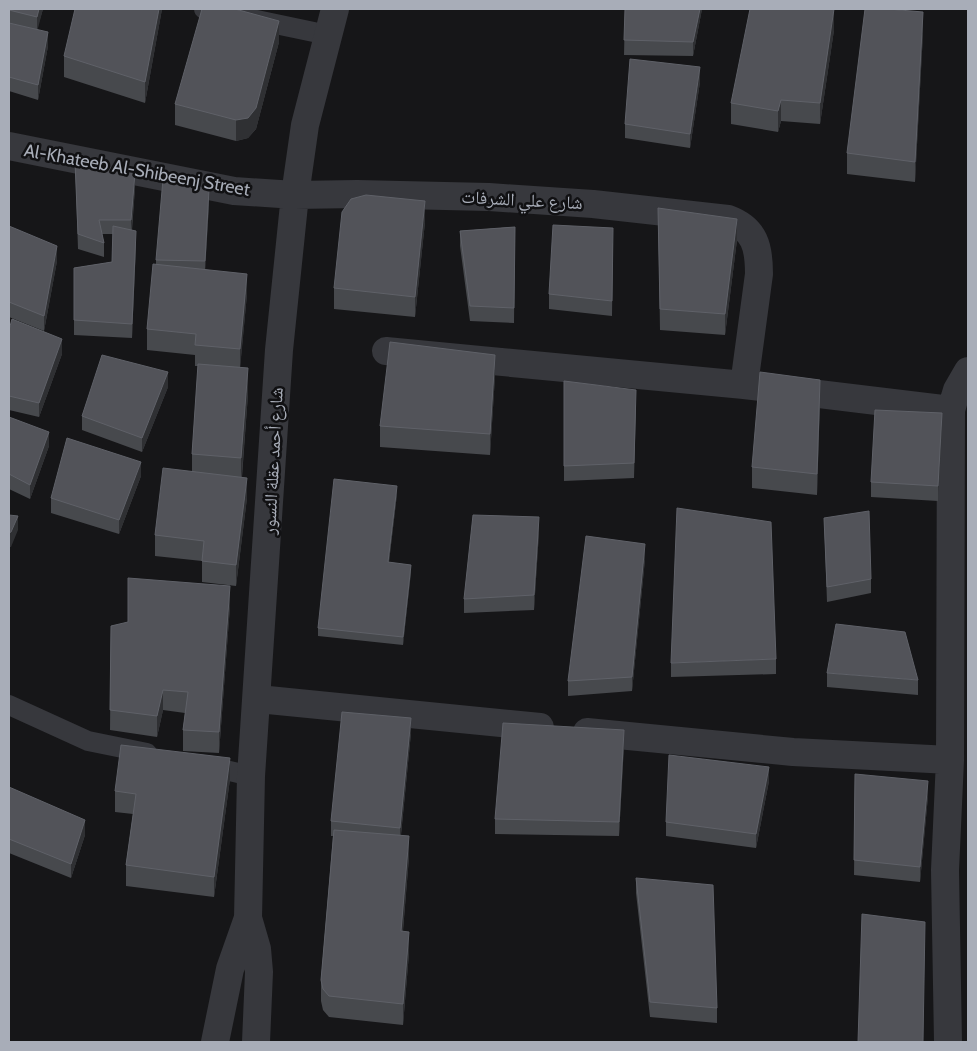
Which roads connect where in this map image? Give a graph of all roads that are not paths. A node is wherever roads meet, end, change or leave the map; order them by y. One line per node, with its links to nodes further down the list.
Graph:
1 (204, 9): 3 (lane)
2 (335, 9): 3 (street, شارع أحمد عقلة النسور)
3 (328, 35): 5 (street, شارع أحمد عقلة النسور)
4 (9, 146): 5 (street, Al-Khateeb Al-Shibeenj Street)
5 (295, 195): 8 (street, شارع علي الشرفات); 10 (street, شارع أحمد عقلة النسور)
6 (386, 350): 8 (street)
7 (968, 371): 9 (street)
8 (744, 385): 9 (street)
9 (951, 410): 12 (street)
10 (258, 699): 12 (street); 13 (street, شارع أحمد عقلة النسور)
11 (9, 705): 13 (lane)
12 (950, 760): 17 (street)
13 (251, 776): 14 (street, شارع أحمد عقلة النسور)
14 (248, 918): 15 (street, شارع أحمد عقلة النسور); 16 (street, شارع أحمد عقلة النسور)
15 (215, 1042)
16 (256, 1042)
17 (948, 1042)

